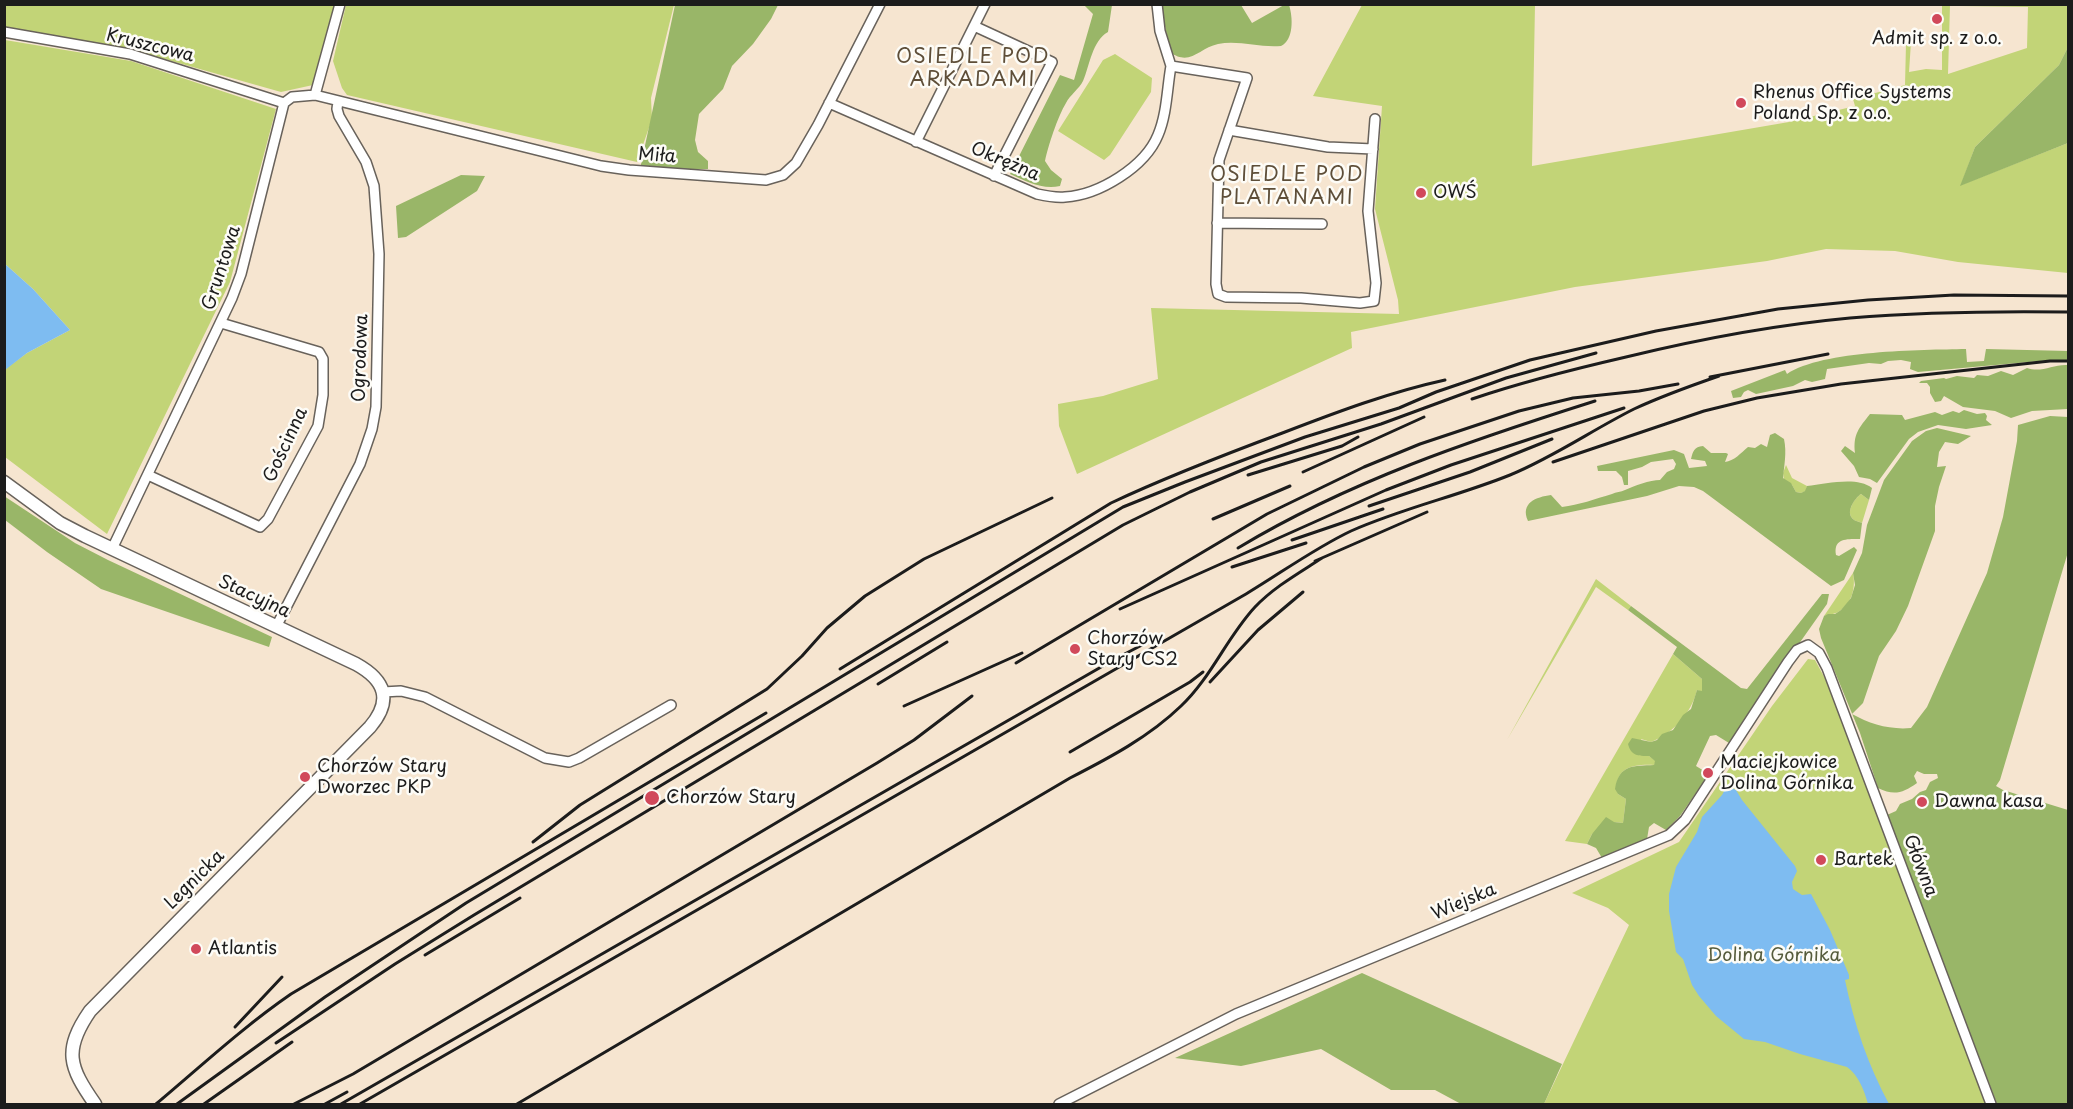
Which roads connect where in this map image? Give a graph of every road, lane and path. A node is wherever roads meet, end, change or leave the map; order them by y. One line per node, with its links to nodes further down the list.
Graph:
1 (340, 4): 8 (street)
2 (880, 4): 11 (street, Miła)
3 (985, 4): 5 (street)
4 (1157, 4): 7 (street, Okrężna)
5 (974, 26): 14 (street); 16 (street)
6 (4, 32): 10 (street, Kruszcowa)
7 (1171, 66): 13 (street); 16 (street, Okrężna)
8 (315, 95): 9 (street); 10 (street)
9 (338, 101): 11 (street, Miła); 23 (street, Ogrodowa)
10 (284, 103): 19 (street, Gruntowa)
11 (830, 103): 14 (street, Okrężna)
12 (1375, 119): 15 (street)
13 (1228, 130): 15 (street); 17 (street)
14 (916, 142): 16 (street, Okrężna)
15 (1373, 149): 17 (street)
16 (994, 176)
17 (1217, 223): 18 (street)
18 (1322, 224)
19 (220, 323): 20 (street, Gruntowa); 20 (street, Gościnna)
20 (148, 475): 22 (street, Gruntowa)
21 (4, 482): 22 (street, Stacyjna)
22 (112, 549): 23 (street, Stacyjna)
23 (276, 627): 25 (street, Stacyjna)
24 (1808, 645): 28 (street, Wiejska); 29 (street, Główna)
25 (383, 692): 26 (street); 27 (street, Legnicka)
26 (671, 705)
27 (95, 1104)
28 (1059, 1104)
29 (1991, 1104)

